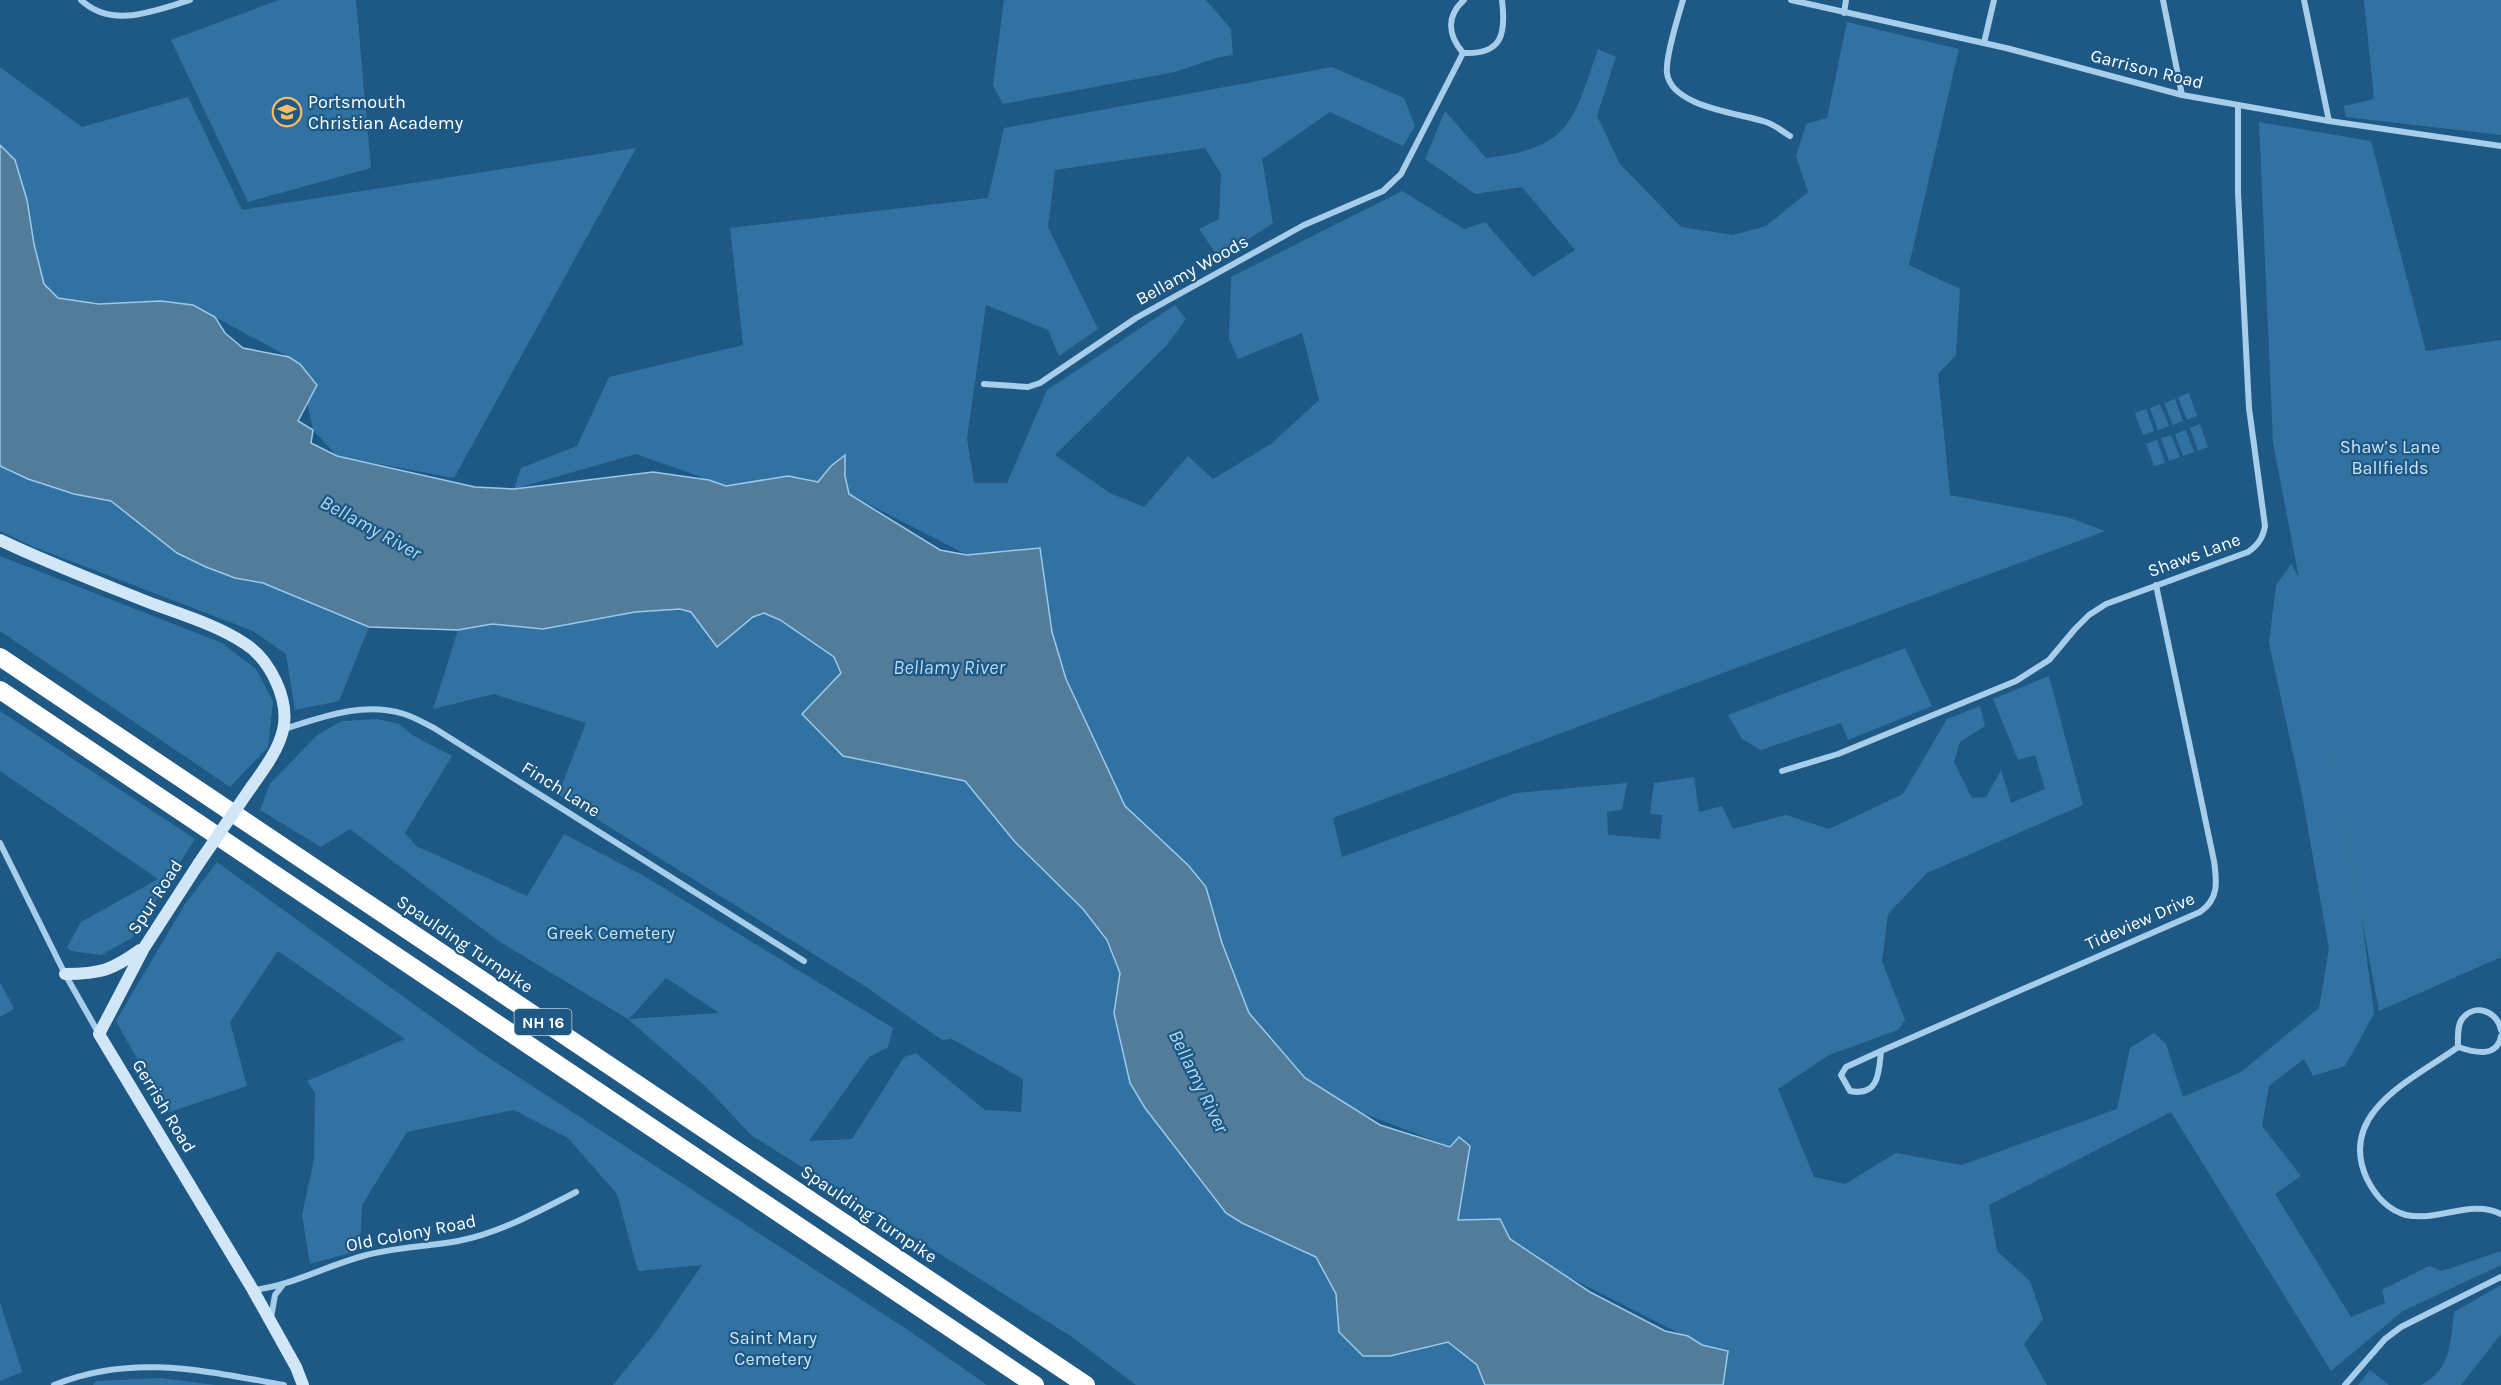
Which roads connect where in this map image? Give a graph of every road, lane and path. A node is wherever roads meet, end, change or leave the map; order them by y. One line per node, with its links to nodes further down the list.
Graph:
1 (81, 0): 2 (street)
2 (190, 0)
3 (1464, 0): 13 (street)
4 (1502, 0): 13 (street)
5 (1683, 0): 17 (street)
6 (1791, 0): 11 (street, Garrison Road)
7 (1846, 0): 11 (street)
8 (1994, 0): 12 (street)
9 (2163, 0): 14 (street)
10 (2304, 0): 16 (street)
11 (1844, 13): 12 (street, Garrison Road)
12 (1984, 43): 14 (street, Garrison Road)
13 (1463, 53): 19 (street, Bellamy Woods)
14 (2182, 95): 15 (street, Garrison Road)
15 (2238, 105): 16 (street, Garrison Road); 21 (street, Shaws Lane)
16 (2328, 121): 18 (street, Garrison Road)
17 (1790, 136)
18 (2501, 146)
19 (984, 384)
20 (0, 540): 24 (street)
21 (2156, 585): 25 (street, Shaws Lane); 34 (street, Tideview Drive)
22 (0, 657): 45 (highway, Spaulding Turnpike / NH 16)
23 (0, 690): 44 (highway, NH 16)
24 (283, 729): 27 (street, Spur Road, bridge); 28 (street, Finch Lane)
25 (1782, 771)
26 (0, 843): 29 (street, Gerrish Road)
27 (144, 948): 29 (street); 31 (street, Spur Road)
28 (804, 961)
29 (65, 974): 31 (street, Gerrish Road)
30 (2501, 1030): 33 (street)
31 (99, 1034): 39 (street, Gerrish Road)
32 (2501, 1036): 33 (street)
33 (2458, 1047): 36 (street)
34 (1881, 1052): 34 (street, Tideview Drive)
35 (576, 1191): 38 (street, Old Colony Road)
36 (2501, 1214)
37 (2501, 1277): 46 (street)
38 (282, 1285): 39 (street, Old Colony Road); 40 (street)
39 (253, 1290): 40 (street, Gerrish Road)
40 (271, 1321): 43 (street, Gerrish Road)
41 (54, 1385): 42 (street)
42 (284, 1385)
43 (303, 1385)
44 (1035, 1385)
45 (1086, 1385)
46 (2345, 1385)

